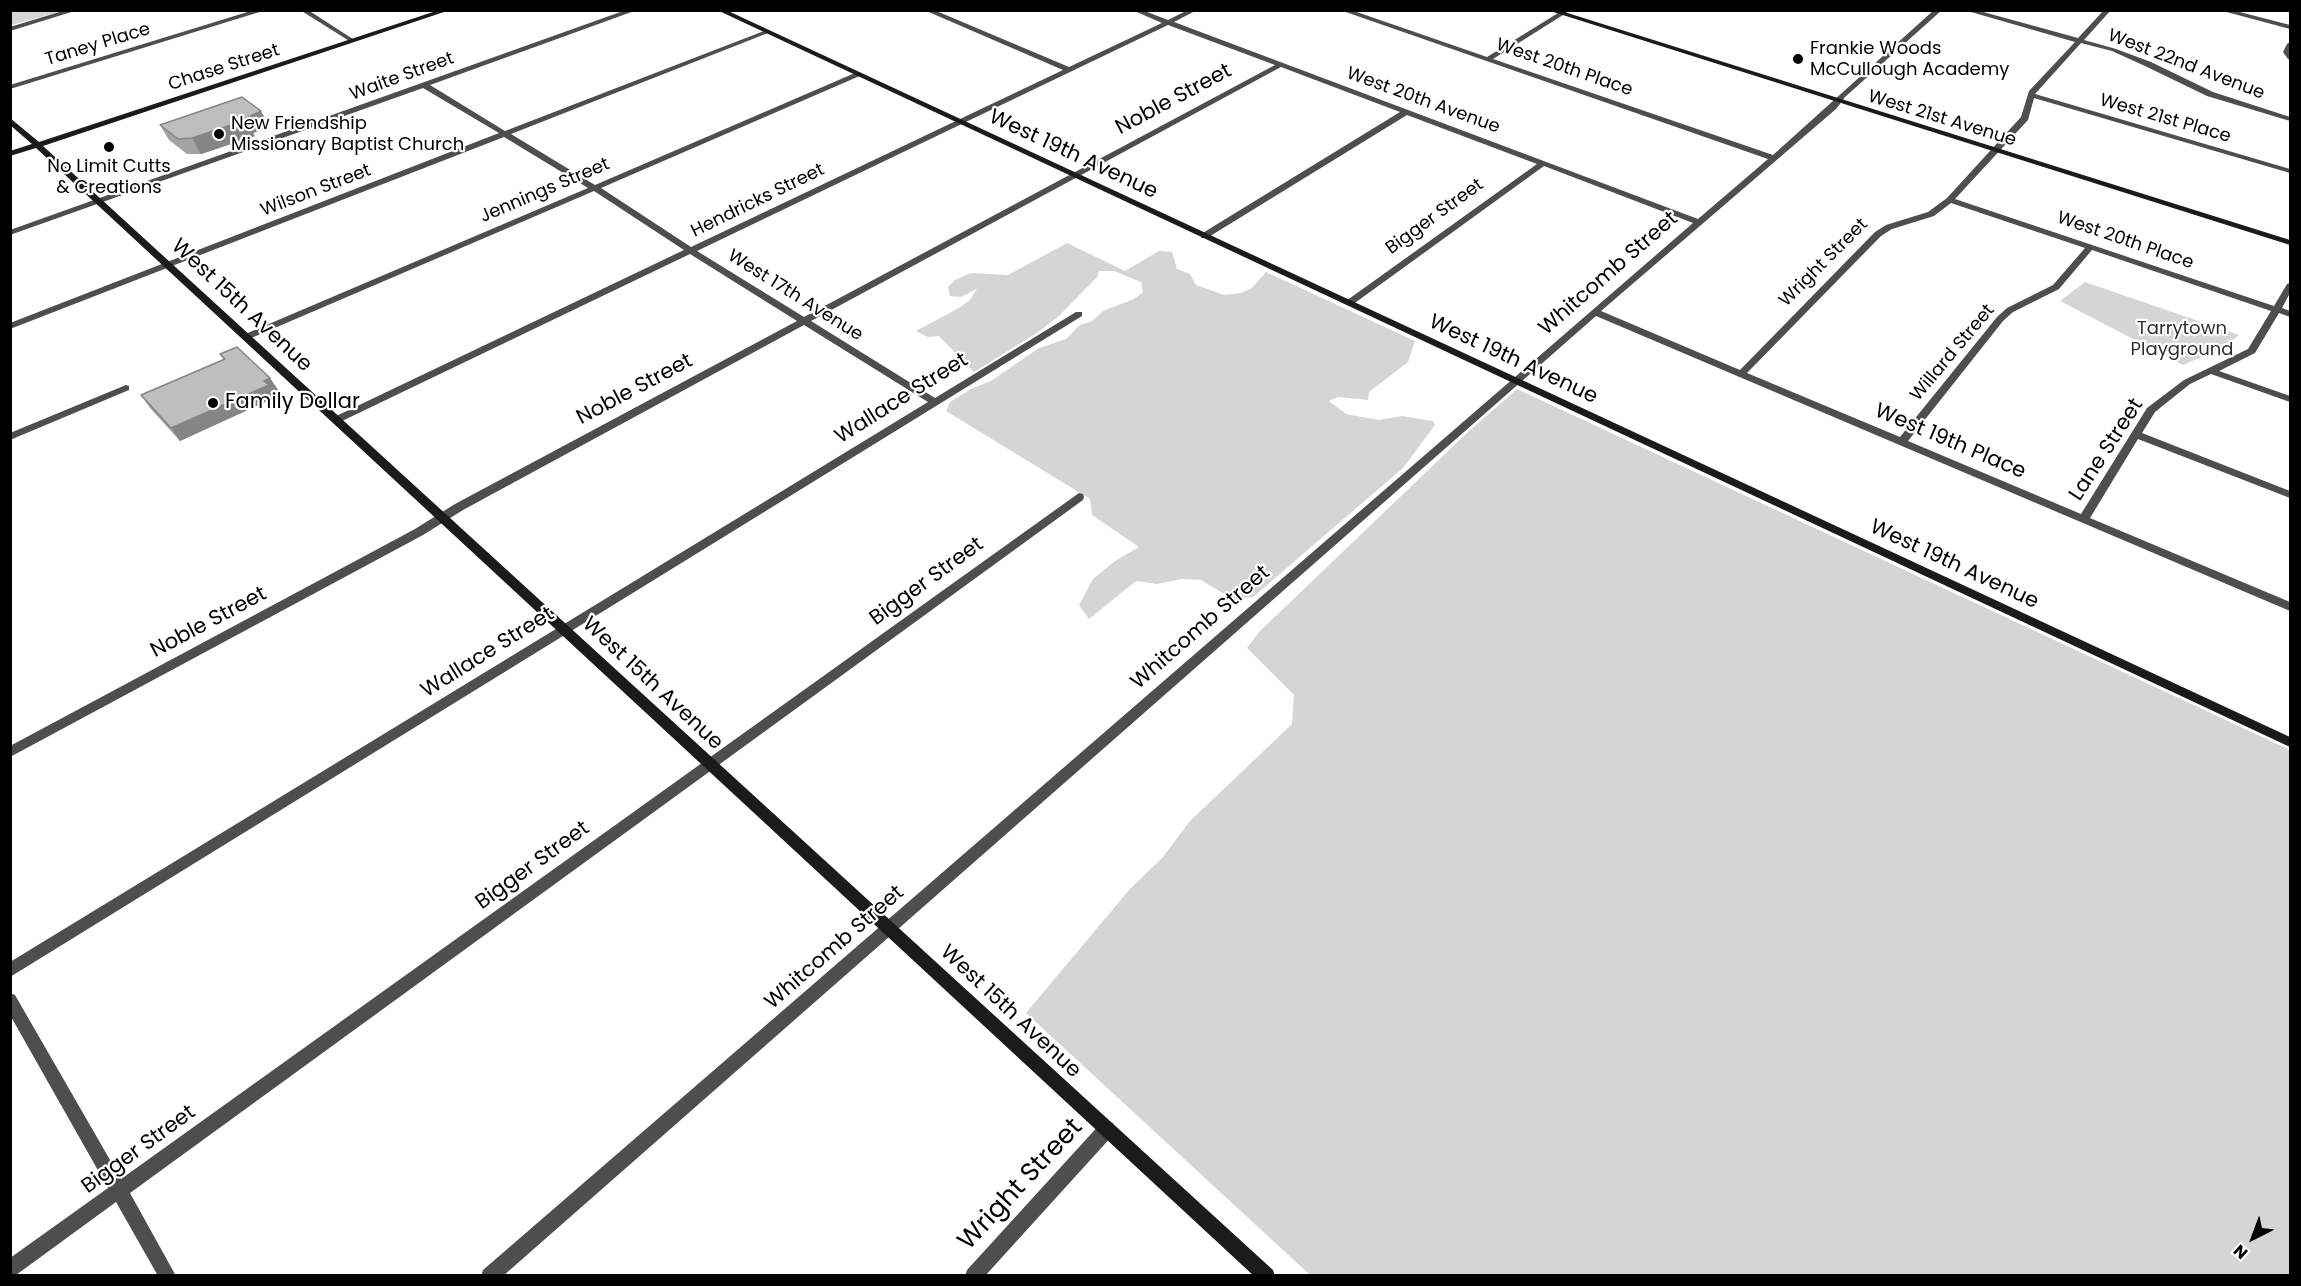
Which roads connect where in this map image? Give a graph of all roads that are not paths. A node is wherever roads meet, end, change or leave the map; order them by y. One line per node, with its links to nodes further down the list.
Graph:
1 (75, 10): 19 (street)
2 (263, 10): 30 (street, Taney Place)
3 (303, 10): 21 (street)
4 (447, 10): 21 (street, Chase Street)
5 (634, 10): 29 (street, Waite Street)
6 (720, 10): 20 (street, West 19th Avenue)
7 (927, 10): 27 (street)
8 (1135, 10): 17 (street, West 20th Avenue)
9 (1194, 10): 17 (street, Hendricks Street)
10 (1343, 10): 25 (street, West 20th Place)
11 (1550, 10): 16 (street, West 21st Avenue)
12 (1939, 10): 32 (street, Whitcomb Street)
13 (1967, 10): 22 (street, West 22nd Avenue)
14 (2108, 10): 22 (street, Wright Street)
15 (2222, 10): 18 (street)
16 (1565, 12): 25 (street); 32 (street, West 21st Avenue)
17 (1169, 23): 26 (street, West 20th Avenue); 27 (street, Hendricks Street)
18 (2290, 27)
19 (10, 29)
20 (766, 32): 28 (street, West 19th Avenue); 37 (street, Wilson Street)
21 (353, 41): 38 (street, Chase Street)
22 (2080, 41): 31 (street, Wright Street); 34 (street, West 22nd Avenue)
23 (2290, 44): 24 (street)
24 (2290, 58)
25 (1487, 60): 41 (street, West 20th Place)
26 (1280, 65): 33 (street, West 20th Avenue); 44 (street, Noble Street)
27 (1070, 70): 36 (street, Hendricks Street)
28 (858, 75): 36 (street, West 19th Avenue); 45 (street, Jennings Street)
29 (424, 85): 37 (street, West 17th Avenue); 47 (street, Waite Street)
30 (10, 87)
31 (2031, 95): 39 (street, Wright Street); 43 (street, West 21st Place)
32 (1838, 101): 39 (street, West 21st Avenue); 41 (street, Whitcomb Street)
33 (1406, 112): 42 (street, West 20th Avenue); 50 (street)
34 (2290, 119)
35 (10, 120): 38 (street, West 15th Avenue)
36 (960, 122): 44 (street, West 19th Avenue); 53 (street, Hendricks Street)
37 (503, 134): 45 (street, West 17th Avenue); 54 (street, Wilson Street)
38 (37, 145): 40 (street, Chase Street); 47 (street, West 15th Avenue)
39 (1995, 151): 46 (street, Wright Street); 51 (street, West 21st Avenue)
40 (10, 154)
41 (1774, 158): 48 (street, Whitcomb Street)
42 (1543, 163): 48 (street, West 20th Avenue); 56 (street, Bigger Street)
43 (2290, 171)
44 (1074, 175): 50 (street, West 19th Avenue); 61 (street, Noble Street)
45 (594, 188): 53 (street, West 17th Avenue); 63 (street, Jennings Street)
46 (1950, 200): 52 (street, West 20th Place); 65 (street, Wright Street)
47 (99, 202): 49 (street, Waite Street); 54 (street, West 15th Avenue)
48 (1699, 222): 58 (street, Whitcomb Street)
49 (10, 233)
50 (1204, 236): 56 (street, West 19th Avenue)
51 (2290, 243)
52 (2090, 247): 57 (street, West 20th Place); 73 (street, Willard Street)
53 (691, 251): 61 (street, West 17th Avenue); 70 (street, Hendricks Street)
54 (168, 265): 62 (street, Wilson Street); 63 (street, West 15th Avenue)
55 (2290, 286): 57 (street, Lane Street)
56 (1349, 303): 66 (street, West 19th Avenue)
57 (2278, 310): 60 (street, West 20th Place); 64 (street, Lane Street)
58 (1595, 312): 65 (street, West 19th Place); 66 (street, Whitcomb Street)
59 (1079, 314): 69 (street, Wallace Street)
60 (2290, 314)
61 (804, 321): 69 (street, West 17th Avenue); 76 (street, Noble Street)
62 (10, 326)
63 (246, 337): 70 (street, West 15th Avenue)
64 (2211, 371): 68 (street); 71 (street, Lane Street)
65 (1741, 374): 73 (street, West 19th Place)
66 (1515, 381): 80 (street, West 19th Avenue); 83 (street, Whitcomb Street)
67 (126, 388): 72 (street)
68 (2290, 399)
69 (934, 402): 79 (street, Wallace Street)
70 (336, 420): 76 (street, West 15th Avenue)
71 (2135, 434): 74 (street); 77 (street, Lane Street)
72 (10, 437)
73 (1901, 443): 77 (street, West 19th Place)
74 (2290, 495)
75 (1079, 497): 82 (street, Bigger Street)
76 (442, 518): 79 (street, West 15th Avenue); 81 (street, Noble Street)
77 (2084, 519): 78 (street, West 19th Place)
78 (2290, 608)
79 (564, 629): 82 (street, West 15th Avenue); 84 (street, Wallace Street)
80 (2290, 742)
81 (10, 752)
82 (710, 764): 83 (street, West 15th Avenue); 87 (street, Bigger Street)
83 (889, 928): 86 (street, West 15th Avenue); 90 (street, Whitcomb Street)
84 (10, 970)
85 (10, 1000): 87 (street)
86 (1107, 1129): 91 (street, Wright Street); 92 (street, West 15th Avenue)
87 (120, 1190): 88 (street, Bigger Street); 89 (street)
88 (10, 1269)
89 (168, 1275)
90 (489, 1275)
91 (973, 1275)
92 (1267, 1275)

